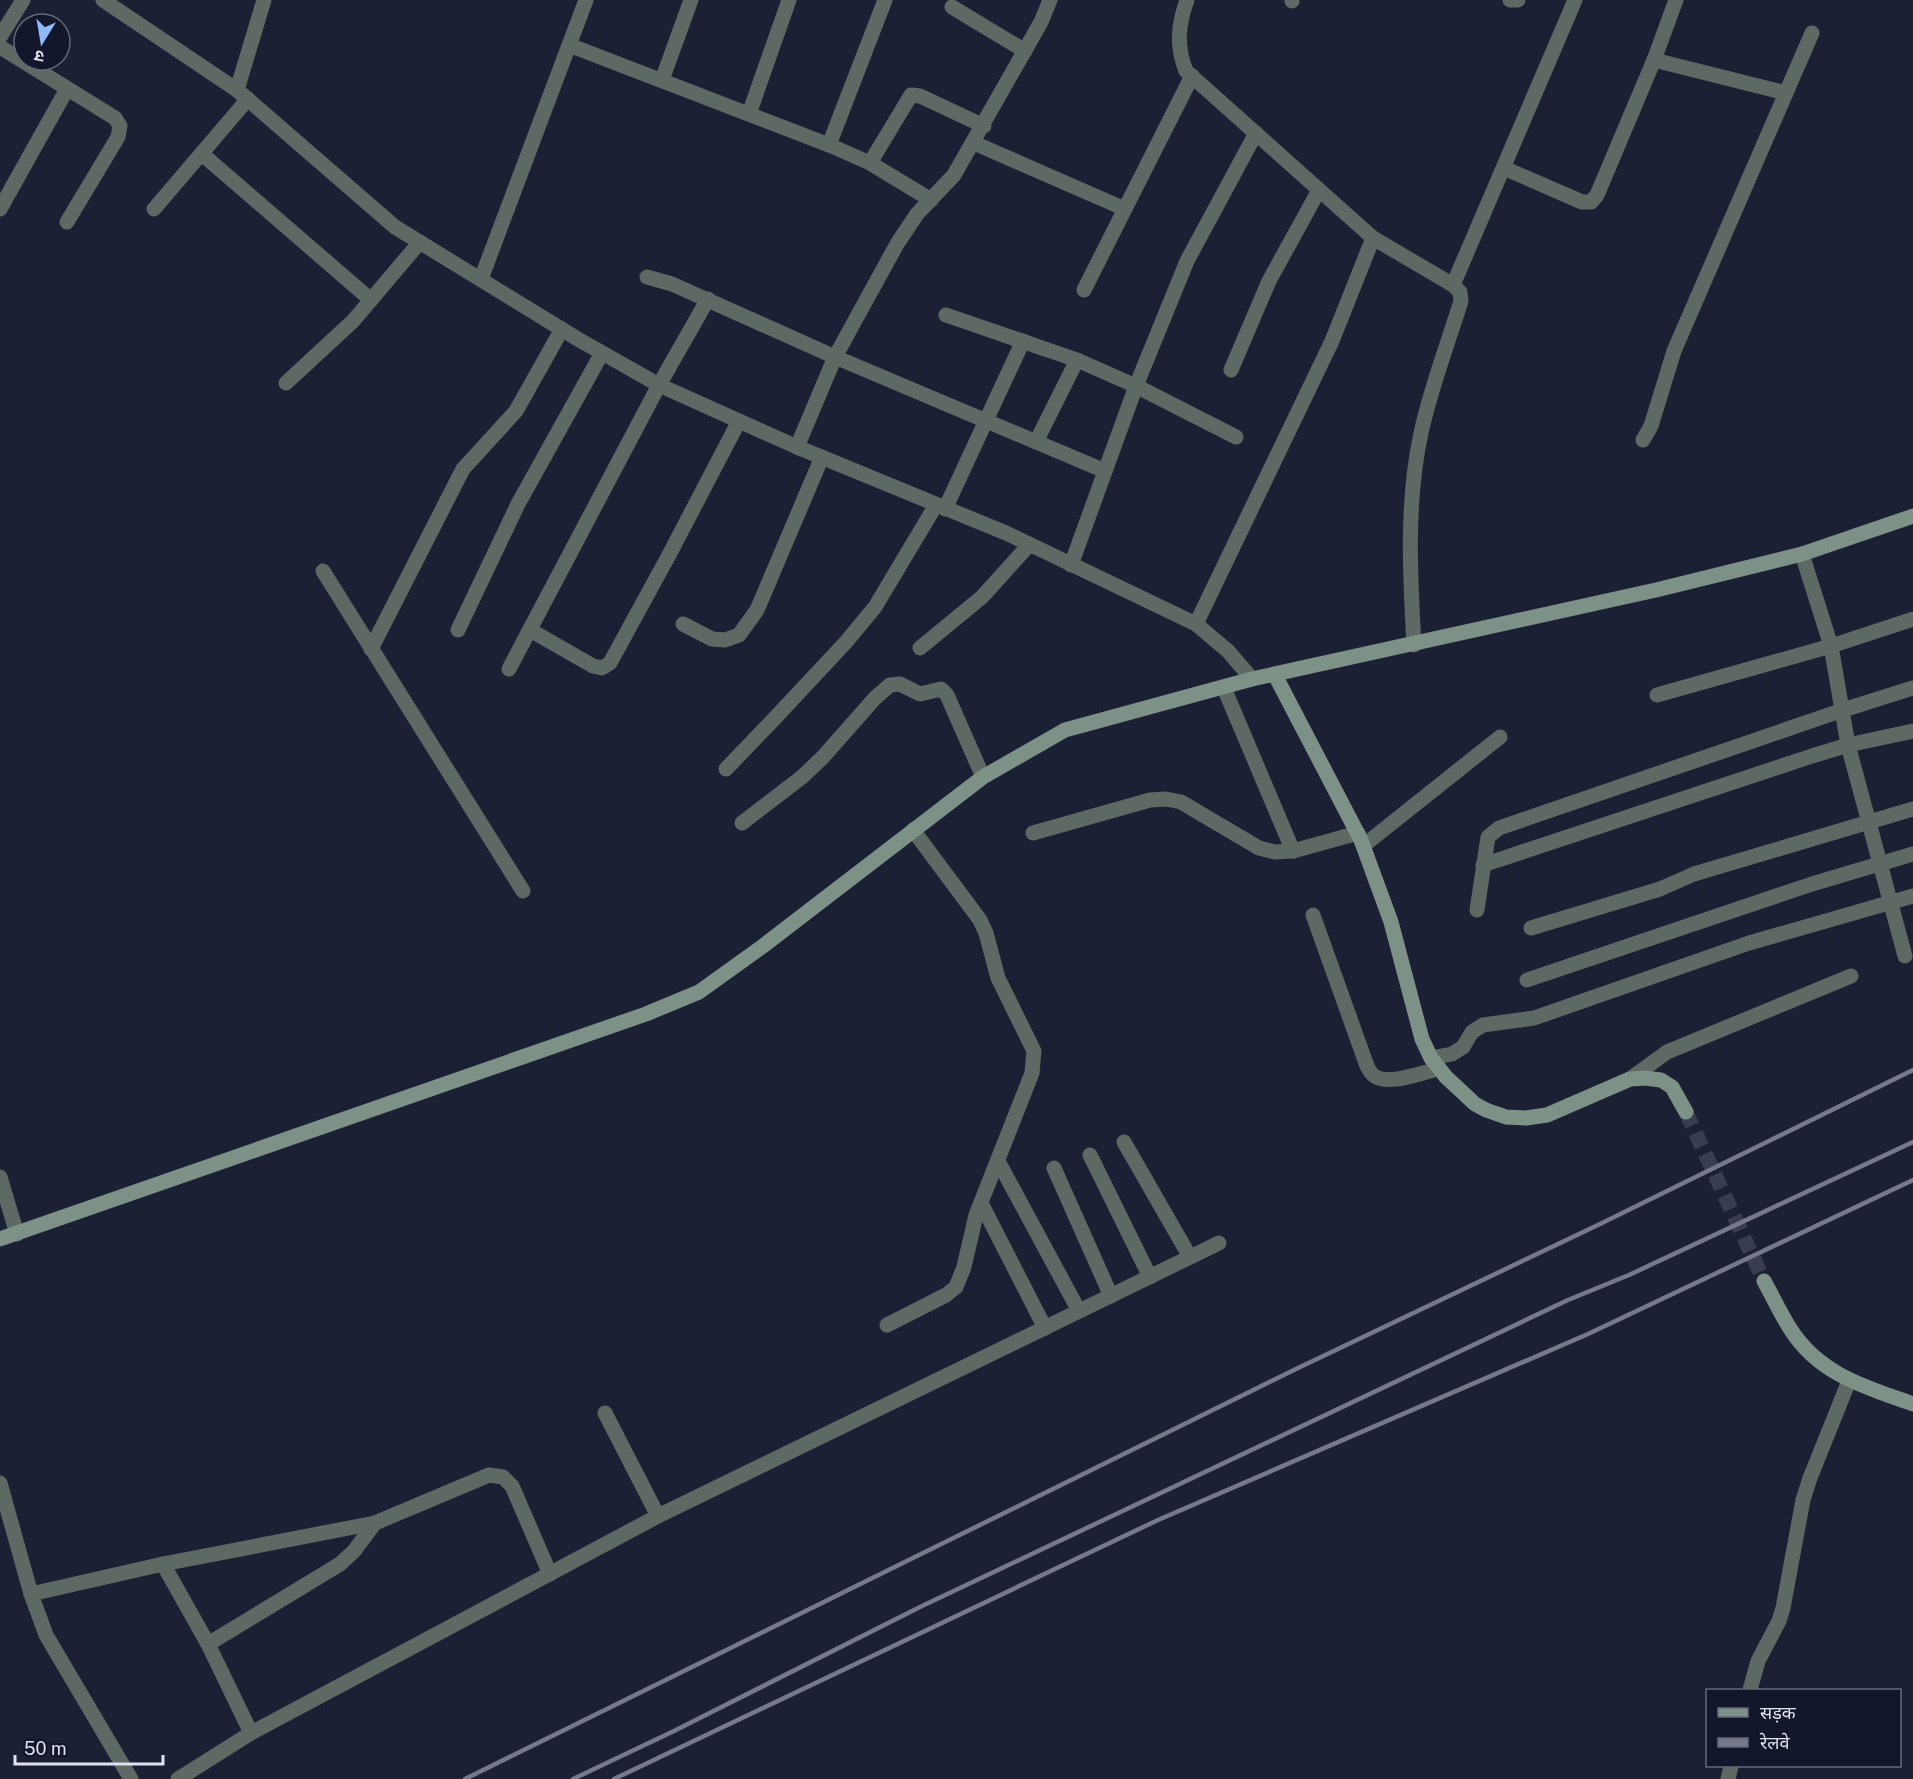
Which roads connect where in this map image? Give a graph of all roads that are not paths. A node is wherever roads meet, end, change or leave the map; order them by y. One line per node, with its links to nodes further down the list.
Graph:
1 (23, 0): 16 (street)
2 (103, 0): 25 (street)
3 (264, 0): 25 (street)
4 (586, 0): 17 (street)
5 (690, 0): 22 (street)
6 (789, 0): 26 (street)
7 (885, 0): 30 (street)
8 (1050, 0): 19 (street)
9 (1187, 0): 21 (street)
10 (1510, 0): 11 (street)
11 (1518, 0)
12 (1575, 0): 33 (street)
13 (1676, 0): 20 (street)
14 (952, 7): 19 (street)
15 (1812, 33): 24 (street)
16 (0, 37)
17 (569, 45): 22 (street); 43 (street)
18 (0, 47): 23 (street)
19 (1025, 51): 27 (street)
20 (1654, 60): 24 (street); 33 (street)
21 (1192, 76): 28 (street); 38 (street)
22 (662, 80): 26 (street)
23 (67, 89): 36 (street); 39 (street)
24 (1786, 93): 61 (street)
25 (243, 94): 31 (street); 41 (street)
26 (749, 114): 30 (street)
27 (984, 126): 29 (street); 32 (street)
28 (1256, 133): 34 (street); 57 (street)
29 (974, 143): 35 (street); 38 (street)
30 (829, 145): 32 (street)
31 (202, 154): 37 (street); 47 (street)
32 (870, 163): 35 (street)
33 (1503, 168): 44 (street)
34 (1319, 190): 40 (street); 54 (street)
35 (931, 200): 52 (street)
36 (0, 209)
37 (154, 209)
38 (1125, 209): 45 (street)
39 (68, 222)
40 (1373, 238): 44 (street); 74 (street)
41 (420, 242): 43 (street); 47 (street)
42 (647, 277): 46 (street)
43 (482, 279): 49 (street)
44 (1453, 285): 77 (street)
45 (1084, 290)
46 (708, 299): 52 (street); 56 (street)
47 (370, 300): 55 (street)
48 (946, 315): 50 (street)
49 (562, 329): 51 (street); 79 (street)
50 (1023, 340): 53 (street); 59 (street)
51 (602, 353): 56 (street); 75 (street)
52 (835, 357): 59 (street); 63 (street)
53 (1077, 360): 57 (street); 62 (street)
54 (1231, 370)
55 (286, 383)
56 (659, 385): 58 (street); 76 (street)
57 (1136, 386): 60 (street); 65 (street)
58 (739, 421): 63 (street); 76 (street)
59 (986, 421): 62 (street); 66 (street)
60 (1236, 437)
61 (1643, 440)
62 (1036, 442): 65 (street)
63 (797, 447): 64 (street)
64 (822, 457): 66 (street); 73 (street)
65 (1105, 471): 70 (street)
66 (941, 507): 68 (street); 91 (street)
67 (1913, 516): 69 (main road)
68 (1029, 545): 70 (street); 80 (street)
69 (1802, 554): 77 (main road); 78 (street)
70 (1071, 565): 74 (street)
71 (323, 571): 79 (street)
72 (1913, 619): 78 (street)
73 (683, 624)
74 (1196, 624): 83 (street)
75 (458, 630)
76 (530, 630): 81 (street)
77 (1414, 645): 82 (main road)
78 (1831, 646): 86 (street); 87 (street)
79 (371, 648): 103 (street)
80 (920, 648)
81 (509, 669)
82 (1275, 675): 83 (main road); 98 (main road)
83 (1252, 680): 84 (main road)
84 (1224, 688): 92 (main road); 99 (street)
85 (1913, 688): 87 (street)
86 (1657, 695)
87 (1843, 710): 90 (street); 101 (street)
88 (1913, 731): 90 (street)
89 (1500, 737): 98 (street)
90 (1848, 745): 95 (street); 101 (street)
91 (726, 768)
92 (983, 777): 94 (street); 96 (main road)
93 (1913, 809): 95 (street)
94 (742, 822)
95 (1869, 824): 102 (street); 108 (street)
96 (913, 830): 117 (street); 121 (main road)
97 (1033, 833): 99 (street)
98 (1361, 839): 99 (street); 112 (main road)
99 (1293, 851)
100 (1913, 854): 102 (street)
101 (1483, 865): 106 (street)
102 (1880, 865): 105 (street); 111 (street)
103 (523, 891)
104 (1913, 896): 105 (street)
105 (1891, 904): 109 (street); 112 (street)
106 (1477, 910)
107 (1313, 915): 112 (street)
108 (1531, 928)
109 (1905, 956)
110 (1851, 976): 113 (street)
111 (1527, 980)
112 (1439, 1068): 113 (main road)
113 (1630, 1079): 114 (main road)
114 (1686, 1112)
115 (1124, 1142): 124 (street)
116 (1090, 1155): 125 (street)
117 (998, 1161): 120 (street); 128 (street)
118 (1053, 1168): 127 (street)
119 (0, 1177): 121 (street)
120 (981, 1203): 129 (street); 130 (street)
121 (18, 1234): 122 (main road)
122 (0, 1239)
123 (1219, 1243): 124 (street)
124 (1190, 1257): 125 (street)
125 (1150, 1277): 127 (street)
126 (1764, 1281): 131 (main road)
127 (1111, 1296): 128 (street)
128 (1079, 1311): 130 (street)
129 (887, 1325)
130 (1045, 1328): 135 (street)
131 (1849, 1381): 132 (main road); 141 (street)
132 (1913, 1404)
133 (605, 1413): 135 (street)
134 (0, 1483): 139 (street)
135 (658, 1516): 138 (street)
136 (375, 1523): 137 (street); 138 (street); 140 (street)
137 (162, 1564): 139 (street); 140 (street)
138 (549, 1574): 142 (street)
139 (32, 1594): 143 (street)
140 (208, 1644): 142 (street)
141 (1750, 1689)
142 (251, 1733): 144 (street)
143 (131, 1779)
144 (178, 1779)

